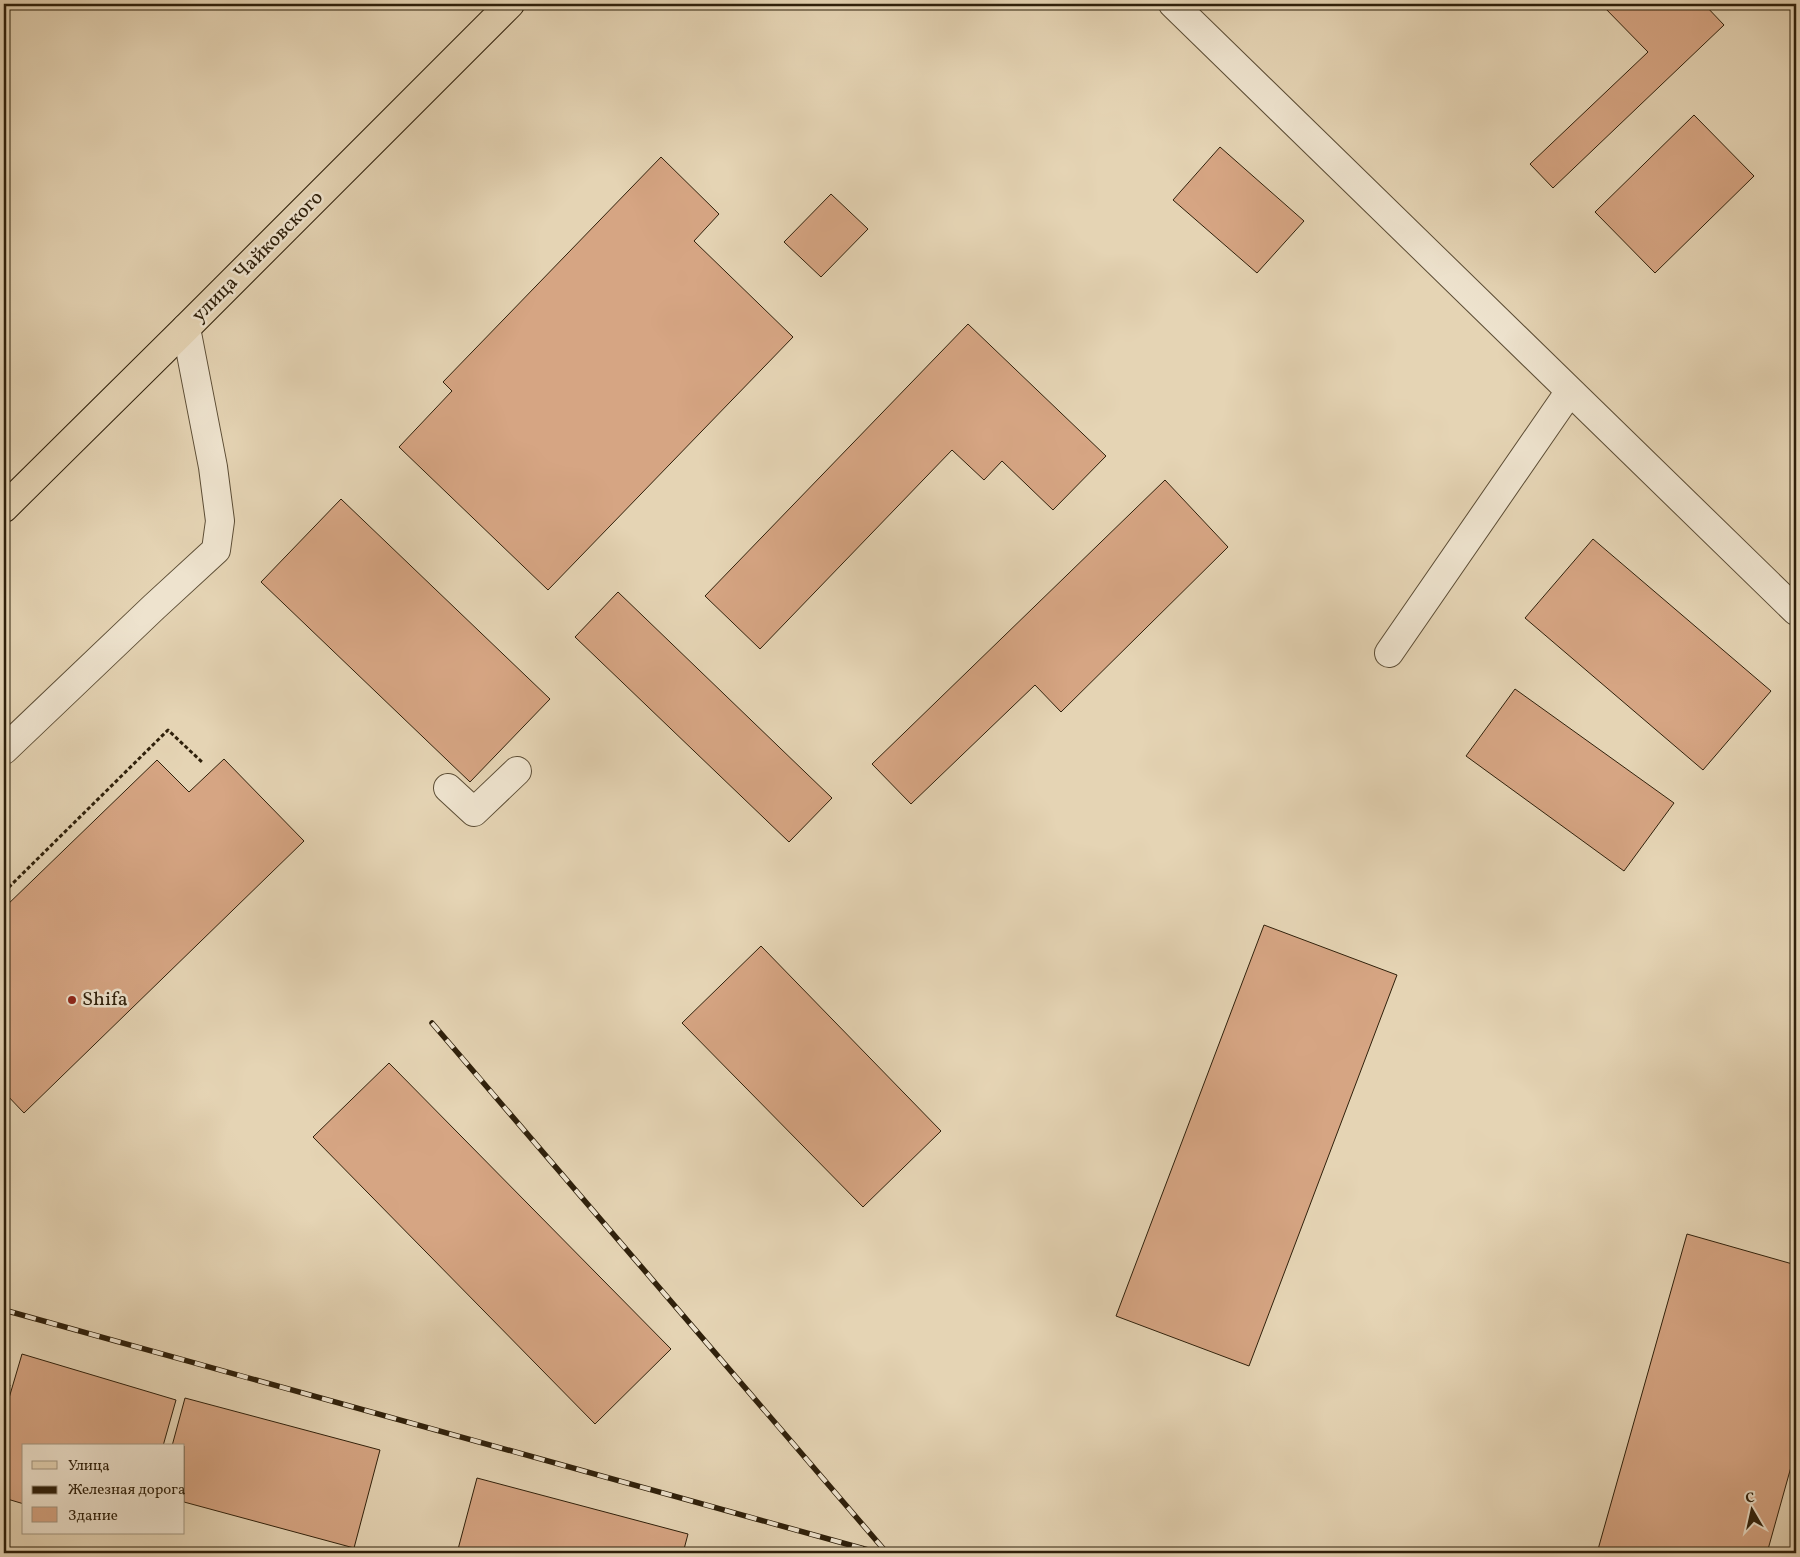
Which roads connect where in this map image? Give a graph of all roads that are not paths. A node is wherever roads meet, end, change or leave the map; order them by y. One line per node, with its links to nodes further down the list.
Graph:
1 (510, 4): 3 (main road, улица Чайковского)
2 (1173, 4): 4 (lane)
3 (186, 328): 5 (main road, улица Чайковского); 8 (lane)
4 (1570, 391): 6 (lane); 7 (lane)
5 (4, 508)
6 (1796, 611)
7 (1389, 654)
8 (4, 750)
9 (518, 771): 10 (lane)
10 (448, 788)

